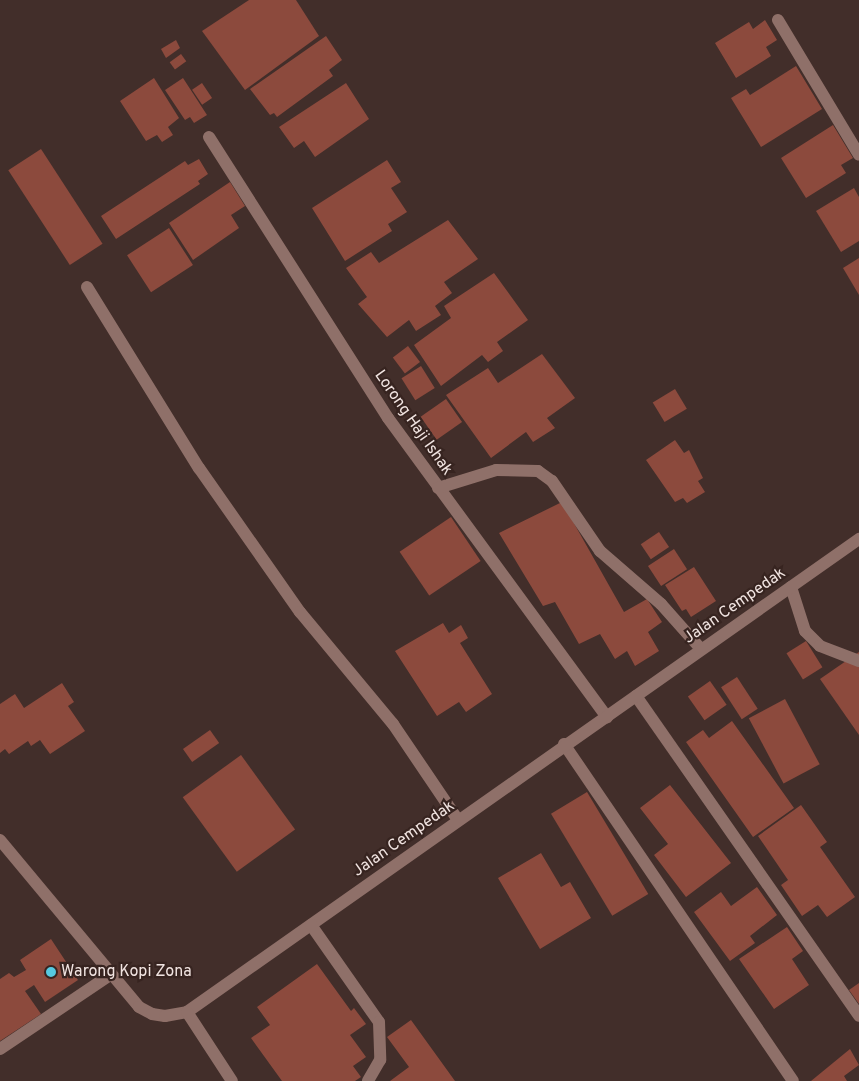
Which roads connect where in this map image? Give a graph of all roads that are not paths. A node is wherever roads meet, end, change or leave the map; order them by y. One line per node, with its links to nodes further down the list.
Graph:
1 (778, 20): 3 (street)
2 (209, 137): 5 (street, Lorong Haji Ishak)
3 (859, 155)
4 (87, 287): 13 (street)
5 (438, 488): 8 (street); 11 (street, Lorong Haji Ishak)
6 (859, 539): 7 (street, Jalan Cempedak)
7 (790, 587): 8 (street, Jalan Cempedak); 9 (street)
8 (701, 649): 10 (street, Jalan Cempedak)
9 (859, 661)
10 (636, 696): 11 (street, Jalan Cempedak); 18 (street)
11 (607, 717): 12 (street, Jalan Cempedak)
12 (564, 744): 13 (street, Jalan Cempedak); 22 (street)
13 (458, 820): 15 (street, Jalan Cempedak)
14 (0, 840): 16 (street, Jalan Cempedak)
15 (311, 925): 17 (street, Jalan Cempedak); 21 (street)
16 (110, 976): 17 (street, Jalan Cempedak); 19 (street)
17 (186, 1012): 20 (street)
18 (859, 1016)
19 (0, 1049)
20 (232, 1081)
21 (368, 1081)
22 (793, 1081)

